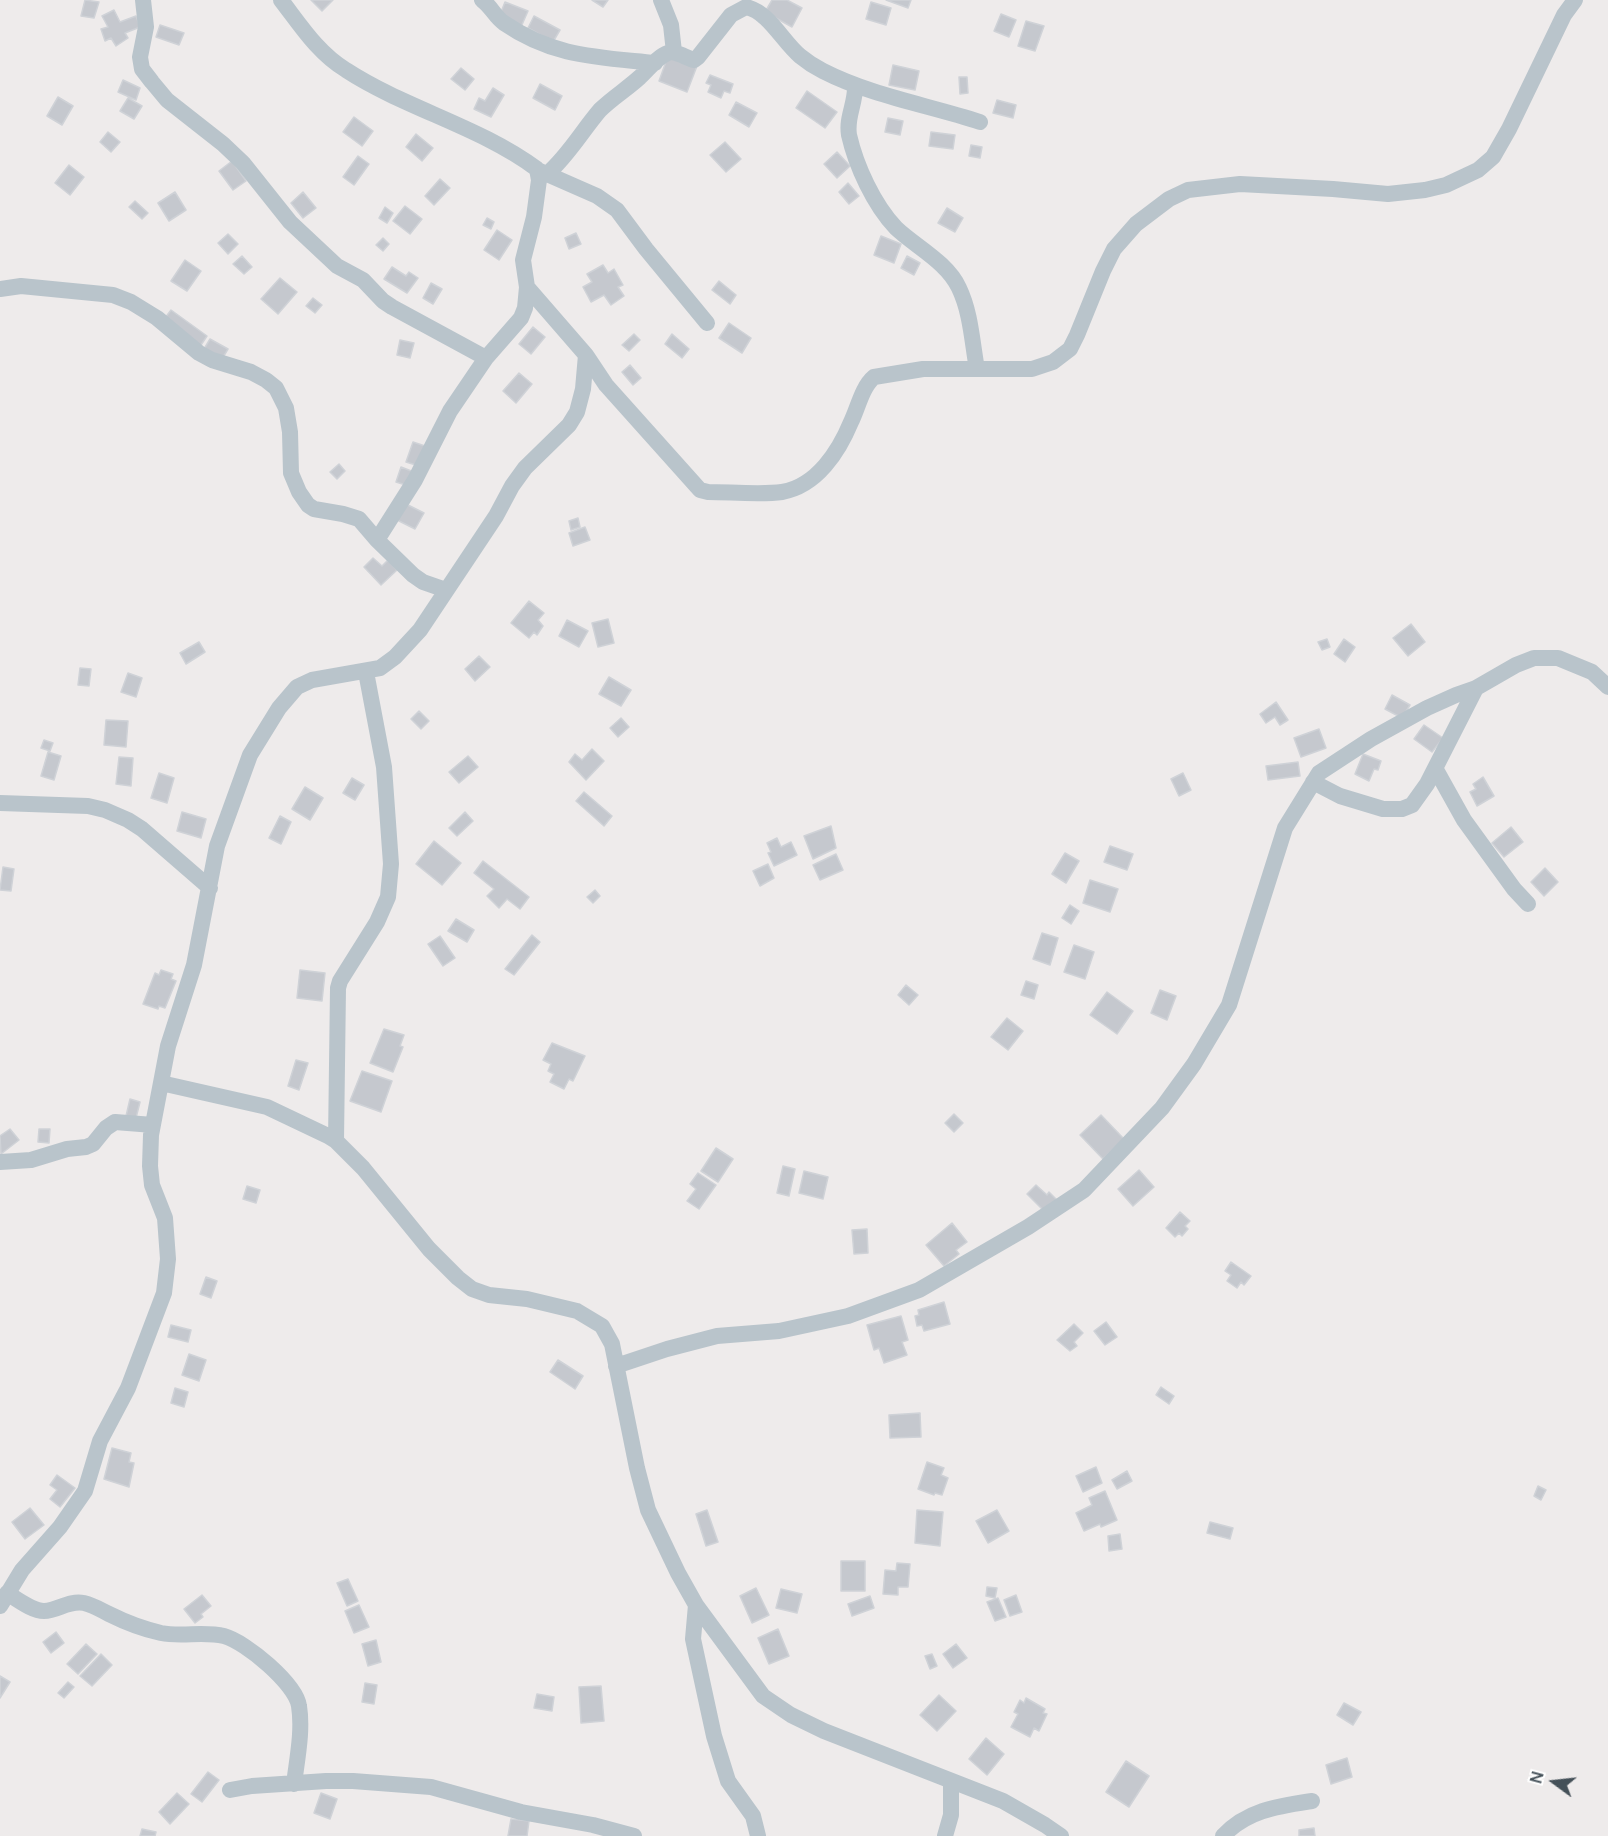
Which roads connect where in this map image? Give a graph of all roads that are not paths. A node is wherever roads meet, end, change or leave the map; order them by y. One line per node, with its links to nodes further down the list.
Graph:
1 (143, 0): 15 (street)
2 (281, 0): 10 (street)
3 (482, 0): 7 (street)
4 (661, 0): 6 (street)
5 (1575, 0): 16 (street)
6 (674, 52): 7 (street); 8 (street)
7 (655, 63): 10 (street)
8 (855, 85): 9 (street); 16 (street)
9 (980, 122)
10 (542, 172): 11 (street); 13 (street)
11 (527, 287): 14 (street); 15 (street)
12 (0, 290): 17 (street)
13 (706, 323)
14 (586, 355): 16 (street); 18 (street)
15 (486, 358): 17 (street)
16 (977, 369)
17 (377, 540): 18 (street)
18 (446, 590): 19 (street)
19 (366, 672): 25 (street); 29 (street)
20 (1608, 687): 21 (street)
21 (1476, 688): 22 (street); 23 (street)
22 (1435, 768): 23 (street); 26 (street)
23 (1313, 782): 31 (street)
24 (0, 803): 25 (street)
25 (210, 888): 27 (street)
26 (1528, 904)
27 (161, 1083): 28 (street); 29 (street)
28 (153, 1125): 30 (street); 32 (street)
29 (336, 1142): 31 (street)
30 (0, 1161)
31 (616, 1366): 33 (street)
32 (3, 1597): 35 (street)
33 (696, 1605): 34 (street); 39 (street)
34 (951, 1781): 40 (street); 41 (street)
35 (294, 1784): 36 (street); 38 (street)
36 (230, 1790)
37 (1312, 1801): 42 (street)
38 (634, 1836)
39 (758, 1836)
40 (945, 1836)
41 (1061, 1836)
42 (1223, 1836)

